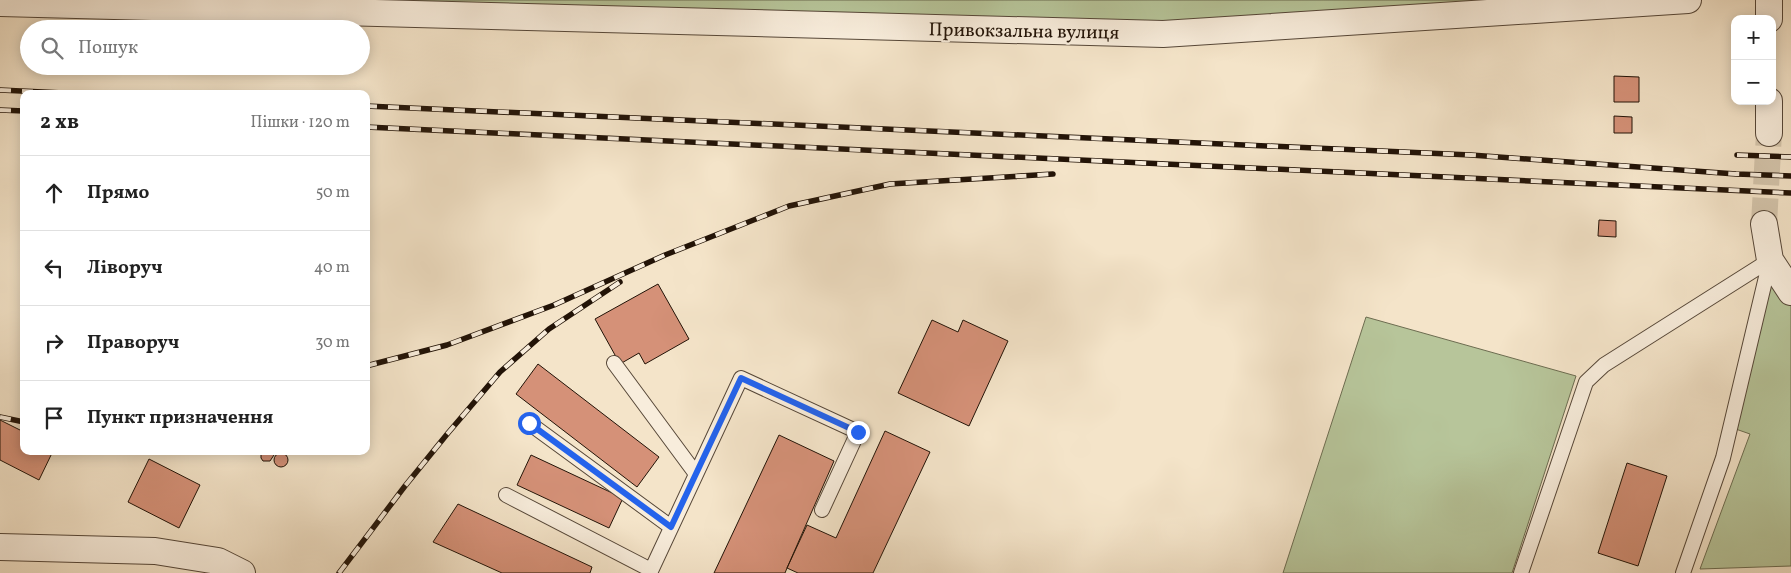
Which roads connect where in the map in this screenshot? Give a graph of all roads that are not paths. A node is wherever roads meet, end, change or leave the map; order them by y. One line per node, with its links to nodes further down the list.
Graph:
1 (1688, 0): 3 (street, Привокзальна вулиця)
2 (1769, 0): 4 (street)
3 (0, 3)
4 (1769, 15)
5 (1769, 105): 6 (street)
6 (1768, 133)
7 (1764, 224): 8 (street)
8 (1770, 260): 9 (street); 19 (lane); 20 (lane)
9 (1791, 292)
10 (614, 363): 12 (lane)
11 (529, 423): 15 (lane)
12 (696, 474): 14 (lane); 15 (lane)
13 (506, 495): 17 (lane)
14 (822, 510)
15 (671, 527): 17 (lane)
16 (0, 547): 18 (street)
17 (650, 572)
18 (242, 573)
19 (1521, 573)
20 (1683, 573)

